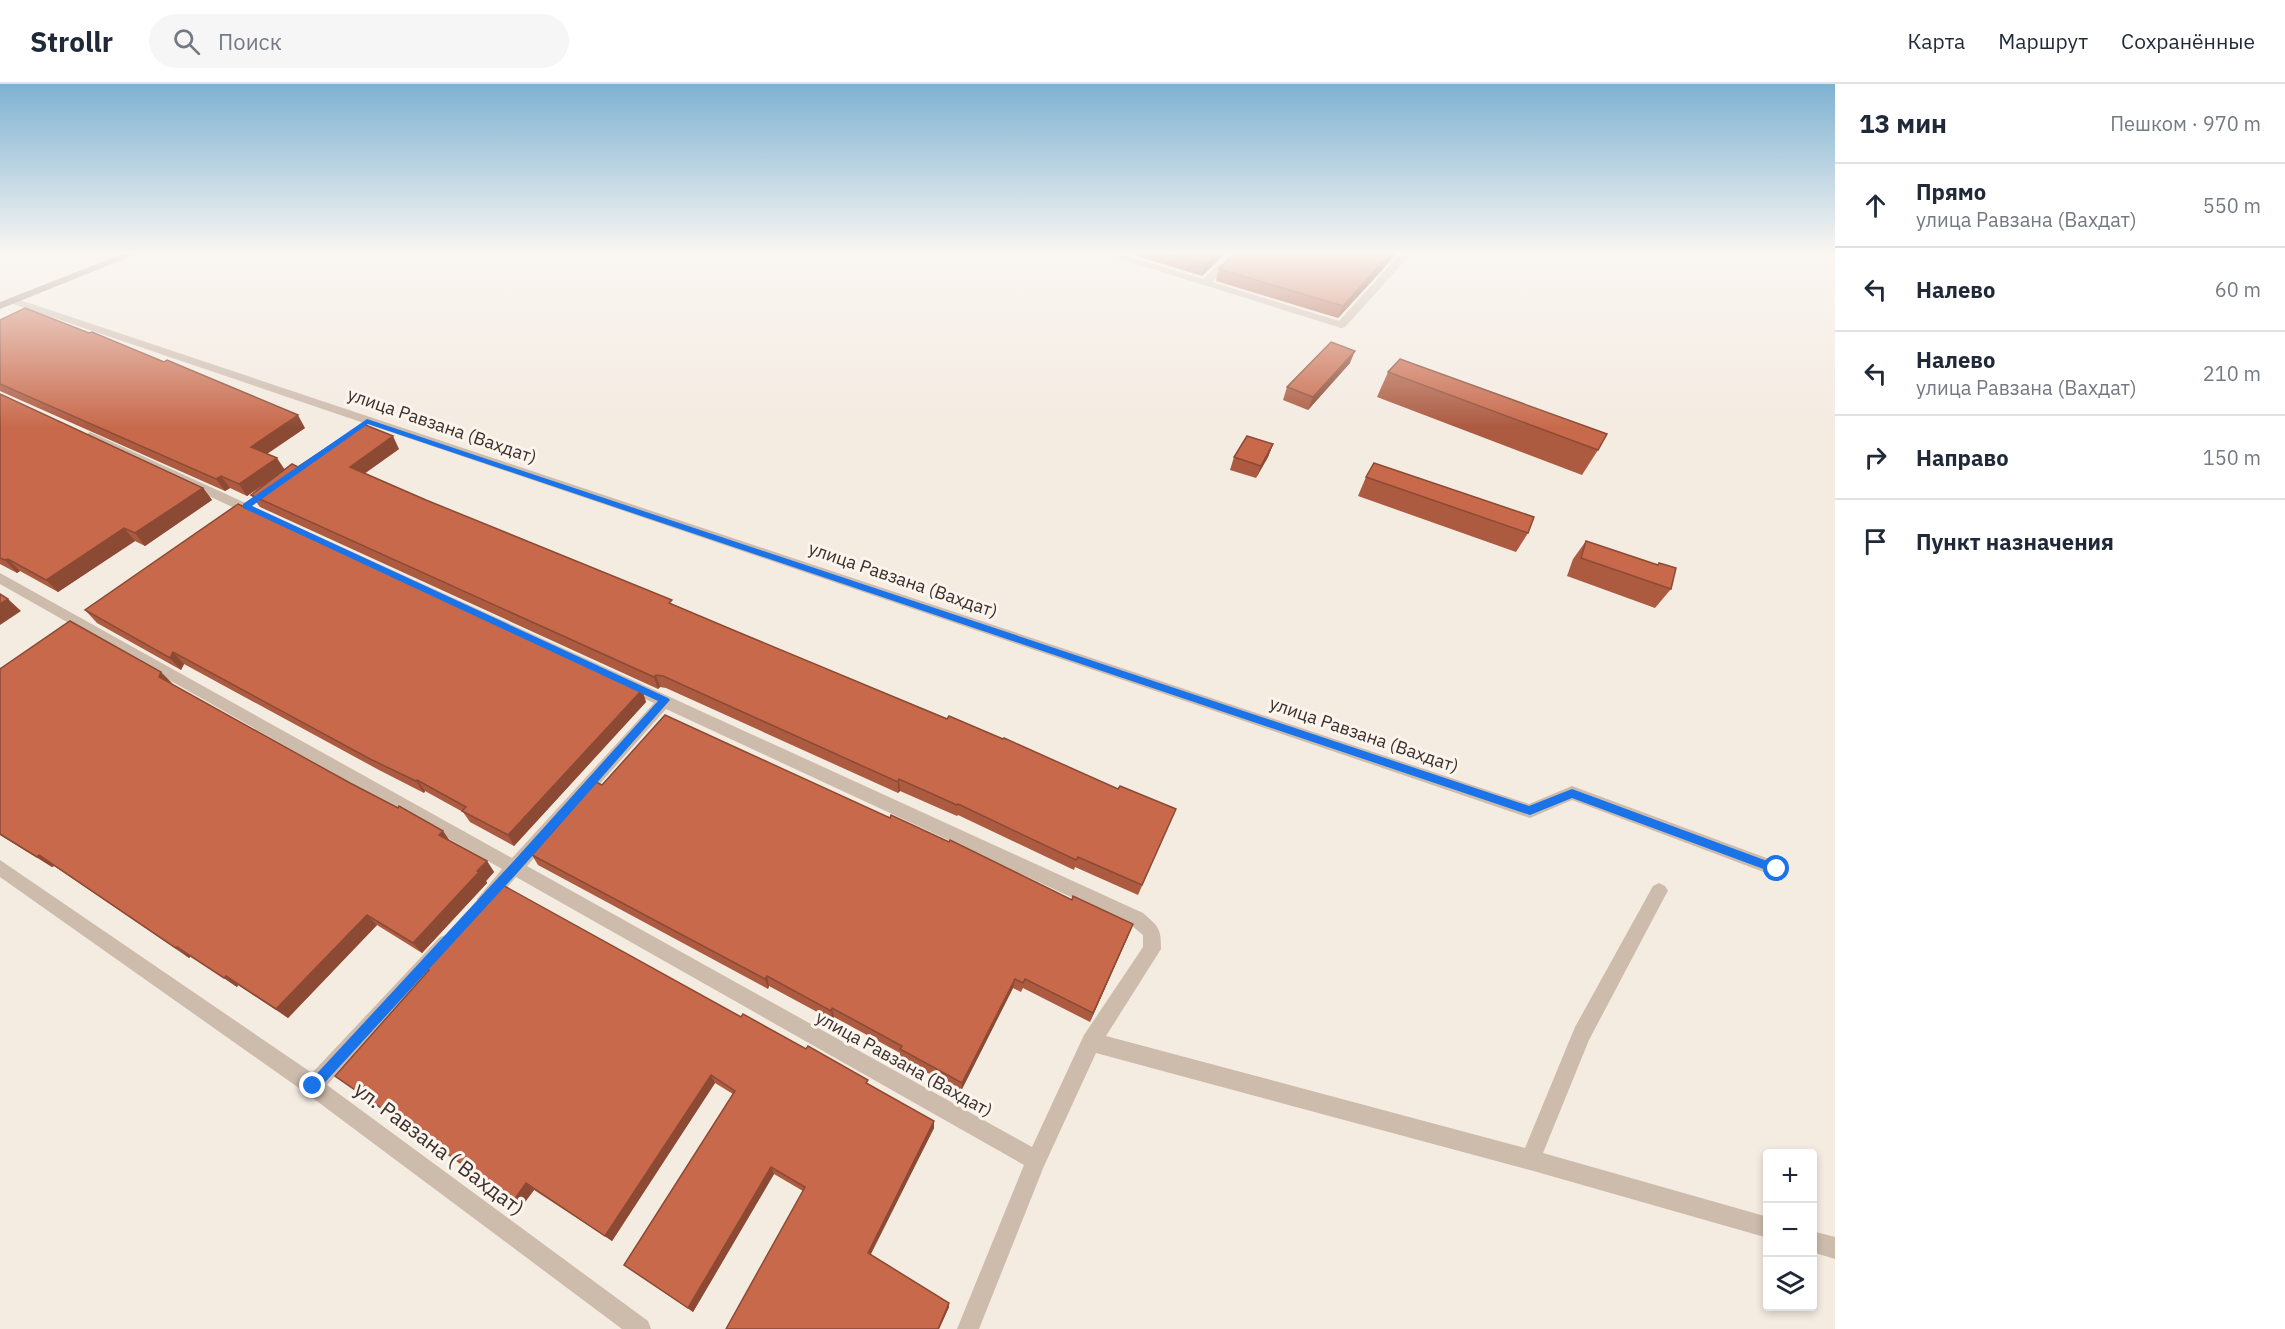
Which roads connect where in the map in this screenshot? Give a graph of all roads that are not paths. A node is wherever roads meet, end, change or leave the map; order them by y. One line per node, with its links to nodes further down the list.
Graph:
1 (42, 311): 11 (street, улица Равзана (Вахдат))
2 (1296, 311): 3 (street)
3 (1354, 311)
4 (75, 429): 5 (street)
5 (251, 503): 6 (street); 8 (street)
6 (227, 519)
7 (0, 578): 10 (street, улица Равзана (Вахдат))
8 (665, 700): 10 (street); 15 (street)
9 (0, 867): 16 (street, ул. Равзана ( Вахдат))
10 (515, 868): 13 (street); 18 (street, улица Равзана (Вахдат))
11 (1777, 869)
12 (1659, 891): 17 (street)
13 (475, 911)
14 (459, 929): 16 (street)
15 (1091, 1042): 17 (street); 18 (street)
16 (313, 1086): 22 (street, ул. Равзана ( Вахдат))
17 (1530, 1160): 19 (street)
18 (1036, 1161): 23 (street)
19 (1763, 1227)
20 (1817, 1243): 21 (street)
21 (1835, 1248)
22 (640, 1329)
23 (968, 1329)

